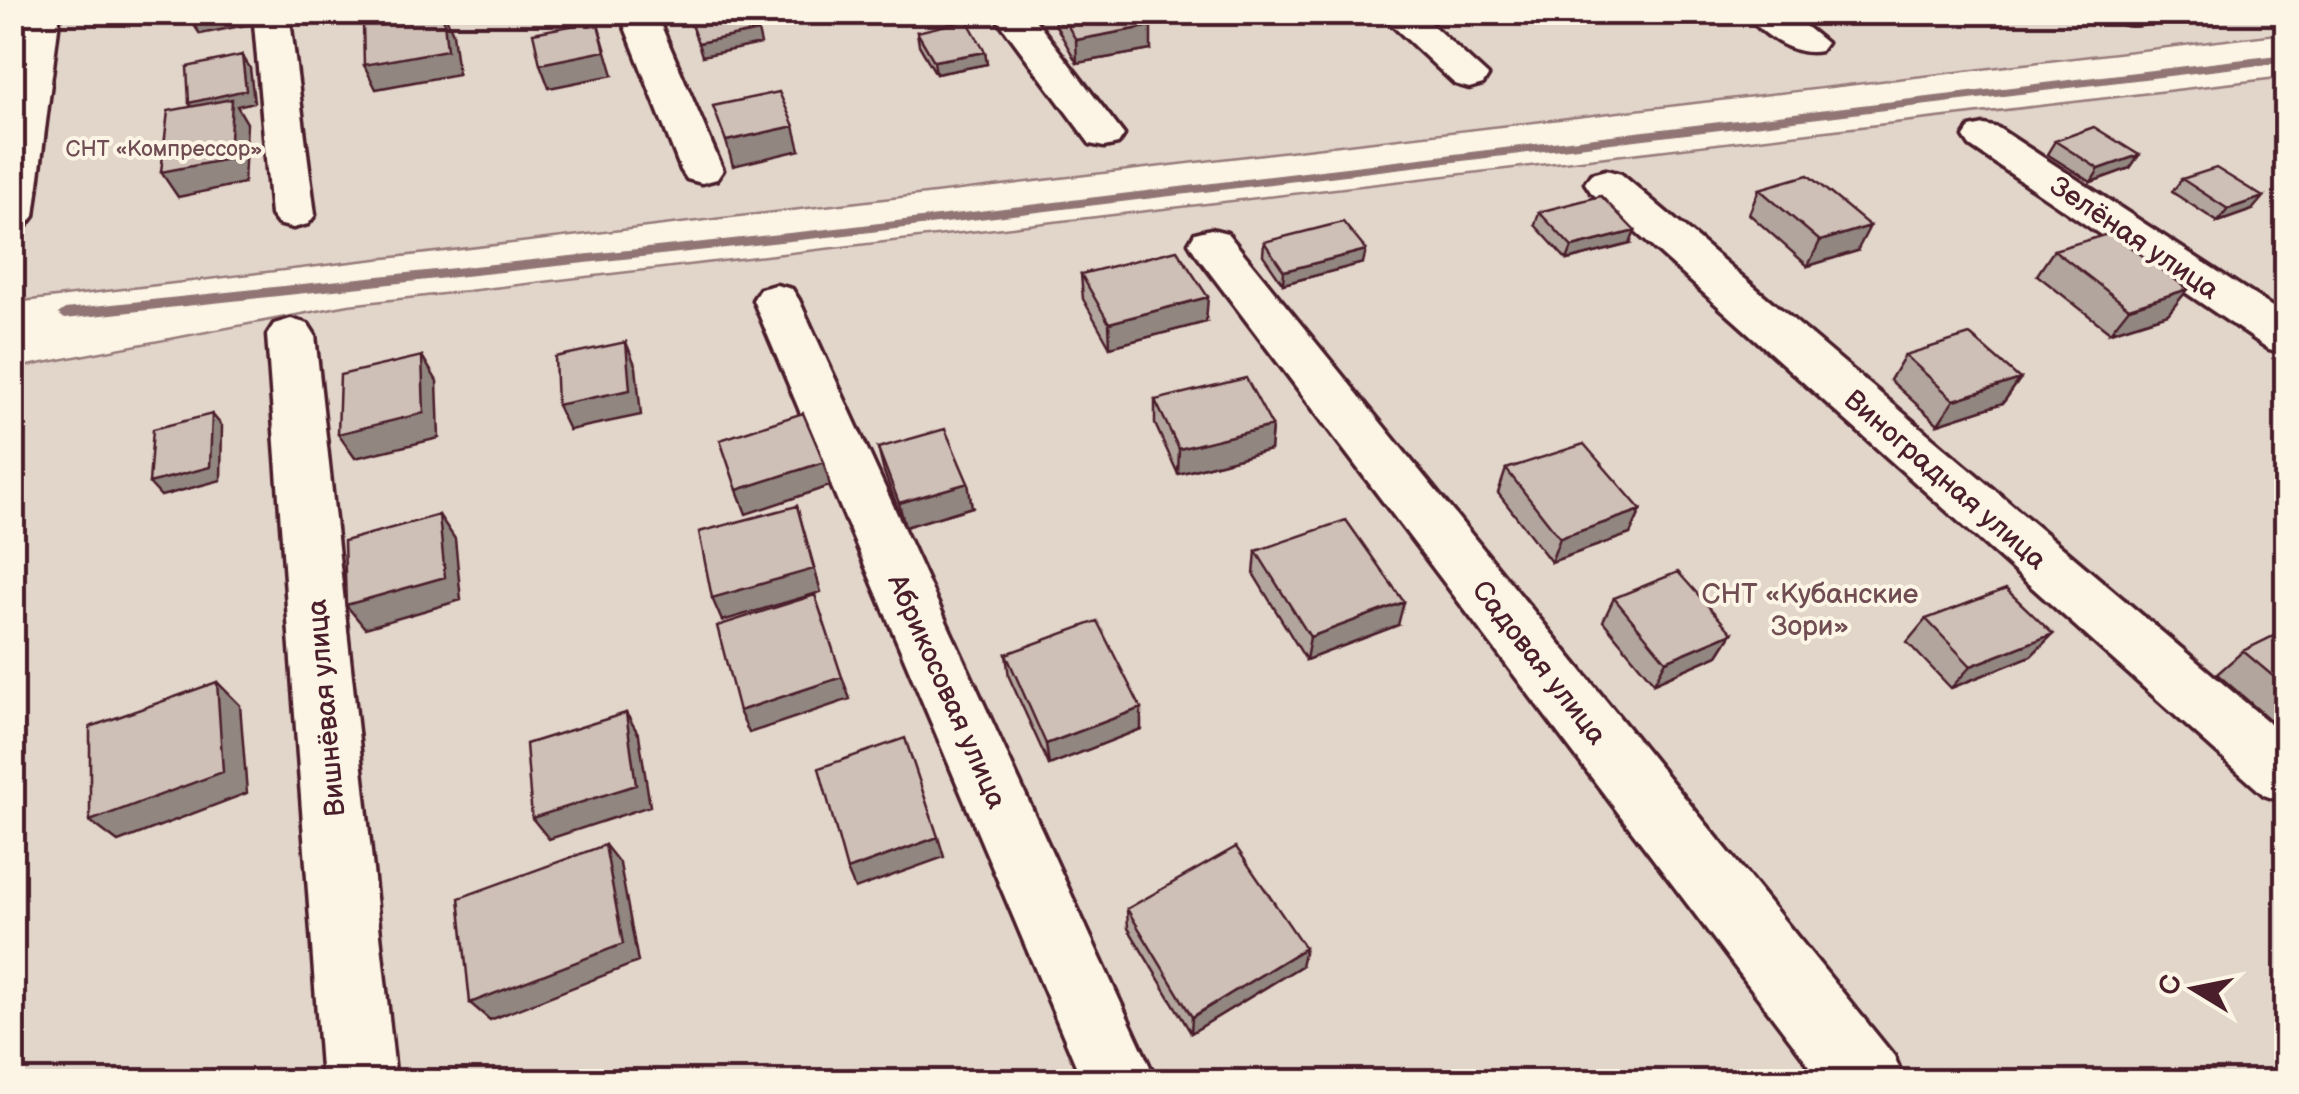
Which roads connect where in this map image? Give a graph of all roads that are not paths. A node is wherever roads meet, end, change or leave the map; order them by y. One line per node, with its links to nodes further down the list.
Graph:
1 (42, 12): 14 (street)
2 (271, 12): 13 (street)
3 (637, 12): 11 (street)
4 (1010, 12): 9 (street)
5 (1396, 12): 8 (street)
6 (1762, 12): 7 (street)
7 (1807, 42)
8 (1469, 76)
9 (1104, 134)
10 (1984, 137): 18 (street, Зелёная улица)
11 (702, 170)
12 (1606, 183): 19 (street, Виноградная улица)
13 (292, 215)
14 (12, 216)
15 (1212, 243): 22 (street, Садовая улица)
16 (776, 300): 21 (street, Абрикосовая улица)
17 (291, 336): 20 (street, Вишнёвая улица)
18 (2286, 338)
19 (2286, 775)
20 (359, 1082)
21 (1120, 1082)
22 (1868, 1082)

